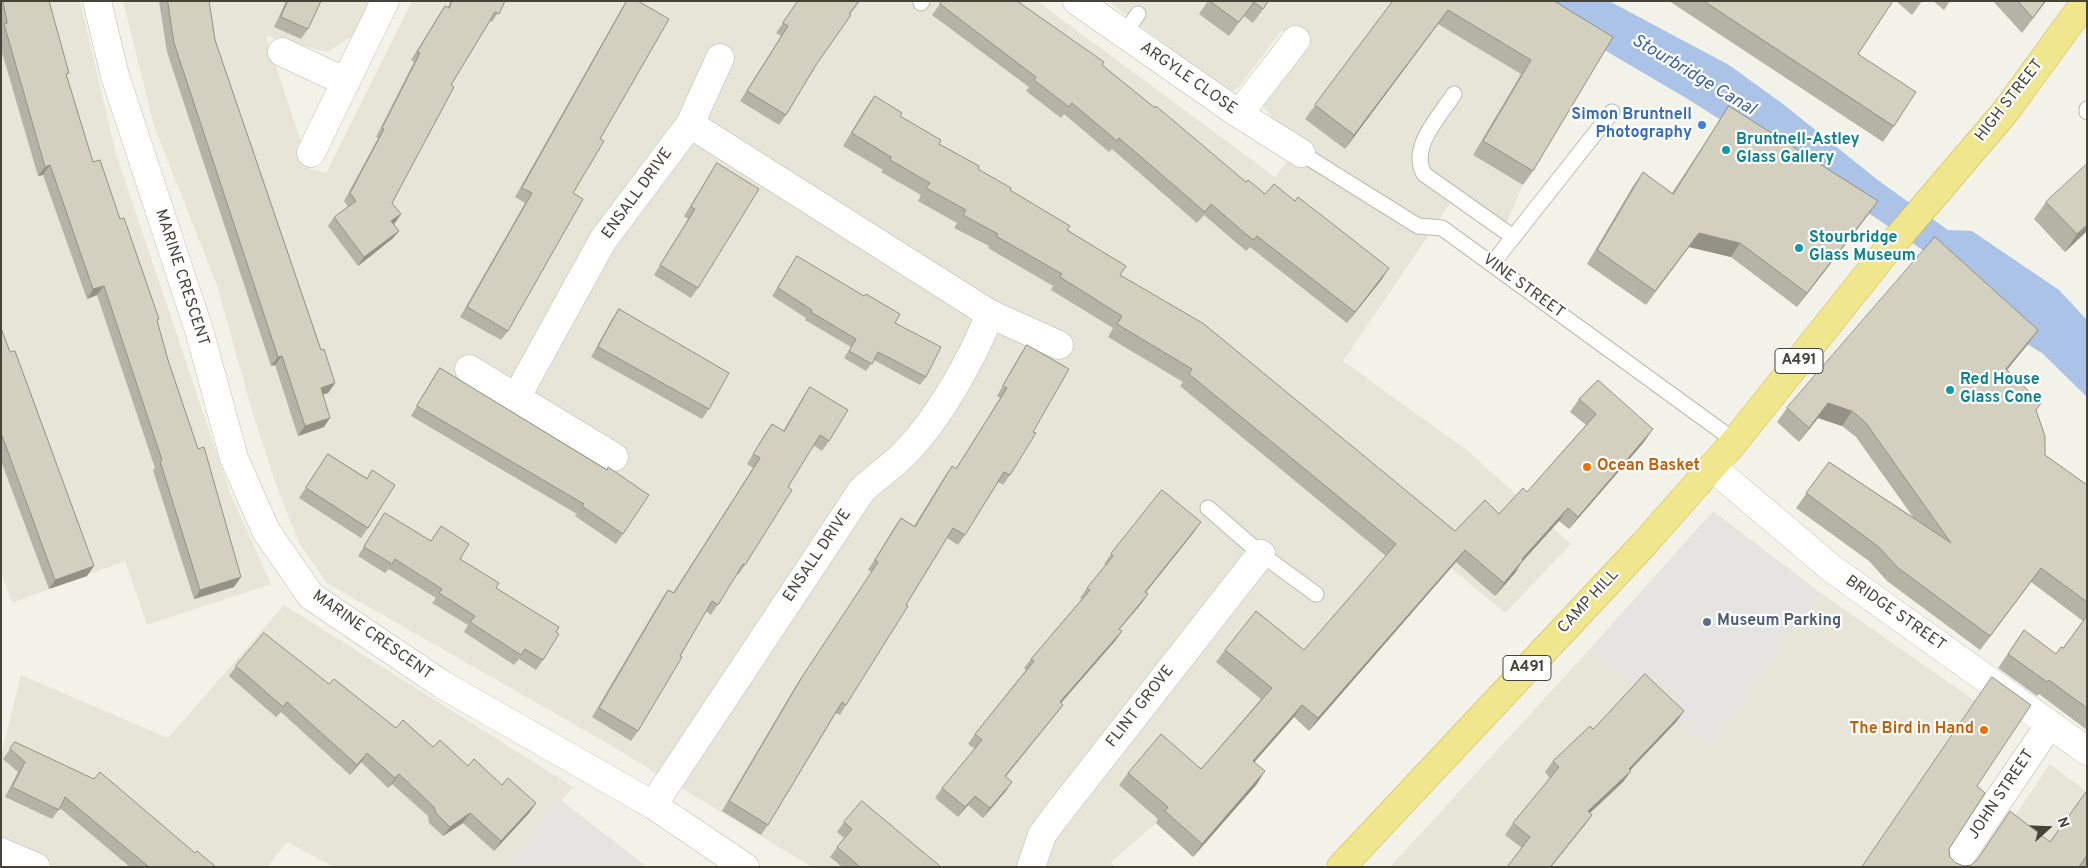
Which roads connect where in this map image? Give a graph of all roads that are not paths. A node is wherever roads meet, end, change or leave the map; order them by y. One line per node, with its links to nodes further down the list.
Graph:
1 (97, 1): 29 (street, MARINE CRESCENT)
2 (385, 1): 8 (street)
3 (1077, 1): 11 (street, ARGYLE CLOSE)
4 (2086, 1): 21 (highway, HIGH STREET / A491)
5 (1296, 40): 11 (street)
6 (282, 52): 8 (street)
7 (720, 58): 12 (street, ENSALL DRIVE)
8 (346, 82): 13 (street)
9 (1454, 94): 15 (lane)
10 (1612, 112): 15 (lane)
11 (1239, 114): 14 (street, ARGYLE CLOSE)
12 (690, 124): 17 (street); 20 (street, ENSALL DRIVE)
13 (311, 153)
14 (1301, 154): 16 (lane, VINE STREET)
15 (1513, 237): 16 (lane)
16 (1492, 264): 21 (lane, VINE STREET)
17 (990, 314): 18 (street); 29 (street, ENSALL DRIVE)
18 (1059, 345)
19 (469, 369): 20 (street)
20 (516, 398): 22 (street)
21 (1735, 441): 23 (highway, A491)
22 (614, 456)
23 (1712, 467): 27 (street, BRIDGE STREET); 34 (highway, CAMP HILL / A491)
24 (1208, 508): 25 (lane)
25 (1261, 554): 26 (lane); 33 (street, FLINT GROVE)
26 (1316, 594)
27 (2050, 724): 28 (street, BRIDGE STREET); 35 (street, JOHN STREET)
28 (2087, 751)
29 (653, 805): 32 (street, MARINE CRESCENT)
30 (1, 852): 31 (street)
31 (36, 867)
32 (745, 867)
33 (1031, 867)
34 (1341, 867)
35 (1953, 867)

